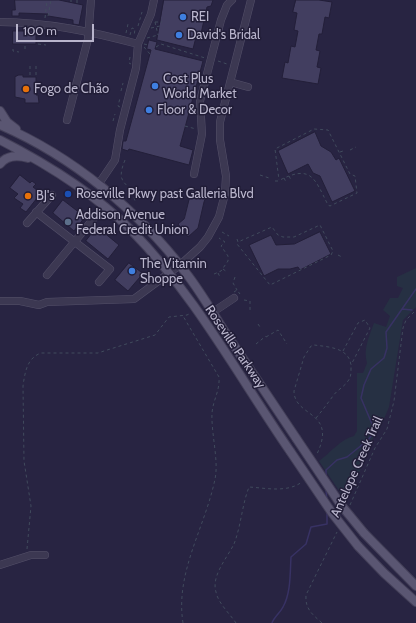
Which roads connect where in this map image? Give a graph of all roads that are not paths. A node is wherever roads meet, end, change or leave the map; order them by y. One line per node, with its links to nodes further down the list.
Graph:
1 (91, 0): 6 (street)
2 (154, 0): 7 (street)
3 (232, 0): 17 (street)
4 (251, 0): 8 (street)
5 (0, 22): 6 (street)
6 (88, 32): 7 (street); 11 (street)
7 (141, 42): 18 (street)
8 (230, 82): 9 (street); 24 (street)
9 (248, 87)
10 (0, 111): 14 (main road)
11 (67, 120)
12 (0, 125): 14 (main road, Roseville Parkway)
13 (0, 140): 16 (main road, Roseville Parkway)
14 (34, 142): 18 (main road, Roseville Parkway)
15 (0, 164): 16 (main road)
16 (46, 166): 20 (main road, Roseville Parkway)
17 (194, 174)
18 (98, 185): 24 (main road, Roseville Parkway)
19 (52, 195): 21 (street)
20 (104, 206): 23 (street); 25 (main road, Roseville Parkway)
21 (36, 212): 22 (street); 23 (street)
22 (27, 222)
23 (74, 241): 26 (street); 27 (street)
24 (180, 265): 25 (street); 30 (main road, Roseville Parkway)
25 (170, 272): 29 (street); 34 (main road, Roseville Parkway, bridge)
26 (47, 275)
27 (99, 282)
28 (236, 295): 30 (street)
29 (0, 301)
30 (213, 312): 33 (main road, Roseville Parkway, bridge)
31 (46, 555): 32 (street)
32 (0, 565)
33 (416, 586)
34 (416, 602)

